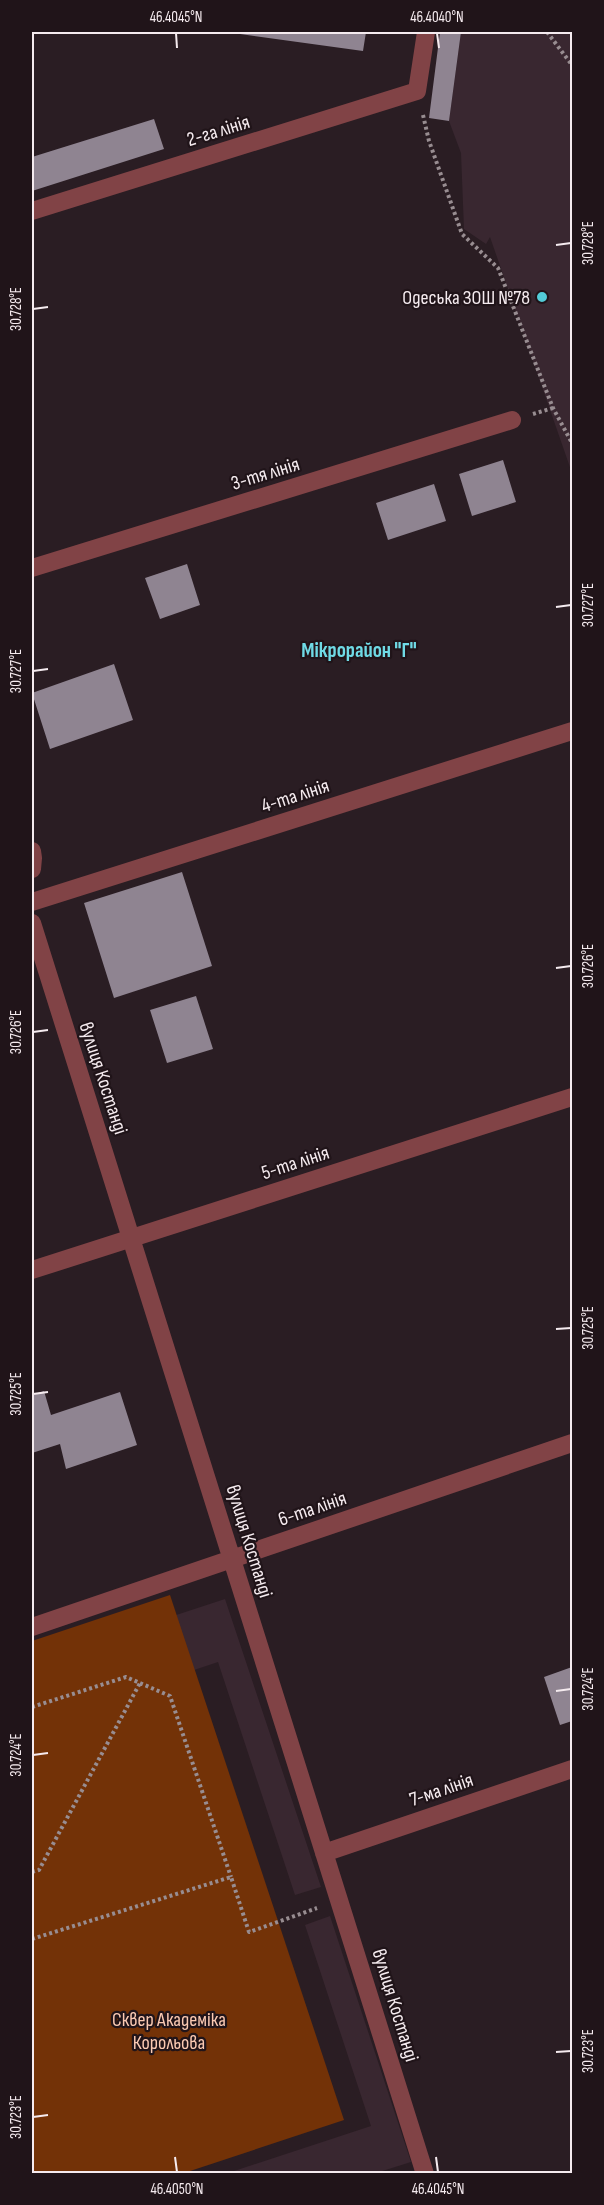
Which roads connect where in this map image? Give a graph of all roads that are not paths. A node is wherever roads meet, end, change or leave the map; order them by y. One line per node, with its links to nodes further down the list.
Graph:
1 (426, 32): 2 (street, 2-га лінія)
2 (32, 211)
3 (512, 420): 4 (street, 3-тя лінія)
4 (32, 568)
5 (573, 730): 8 (street, 4-та лінія)
6 (32, 851): 7 (street)
7 (32, 869)
8 (32, 902)
9 (32, 923): 11 (street, вулиця Костанді)
10 (573, 1097): 11 (street, 5-та лінія)
11 (131, 1237): 12 (street, 5-та лінія); 14 (street, вулиця Костанді)
12 (32, 1270)
13 (573, 1443): 14 (street, 6-та лінія)
14 (232, 1559): 15 (street, 6-та лінія); 17 (street, вулиця Костанді)
15 (32, 1627)
16 (573, 1769): 17 (street, 7-ма лінія)
17 (324, 1852): 18 (street, вулиця Костанді)
18 (425, 2174)

